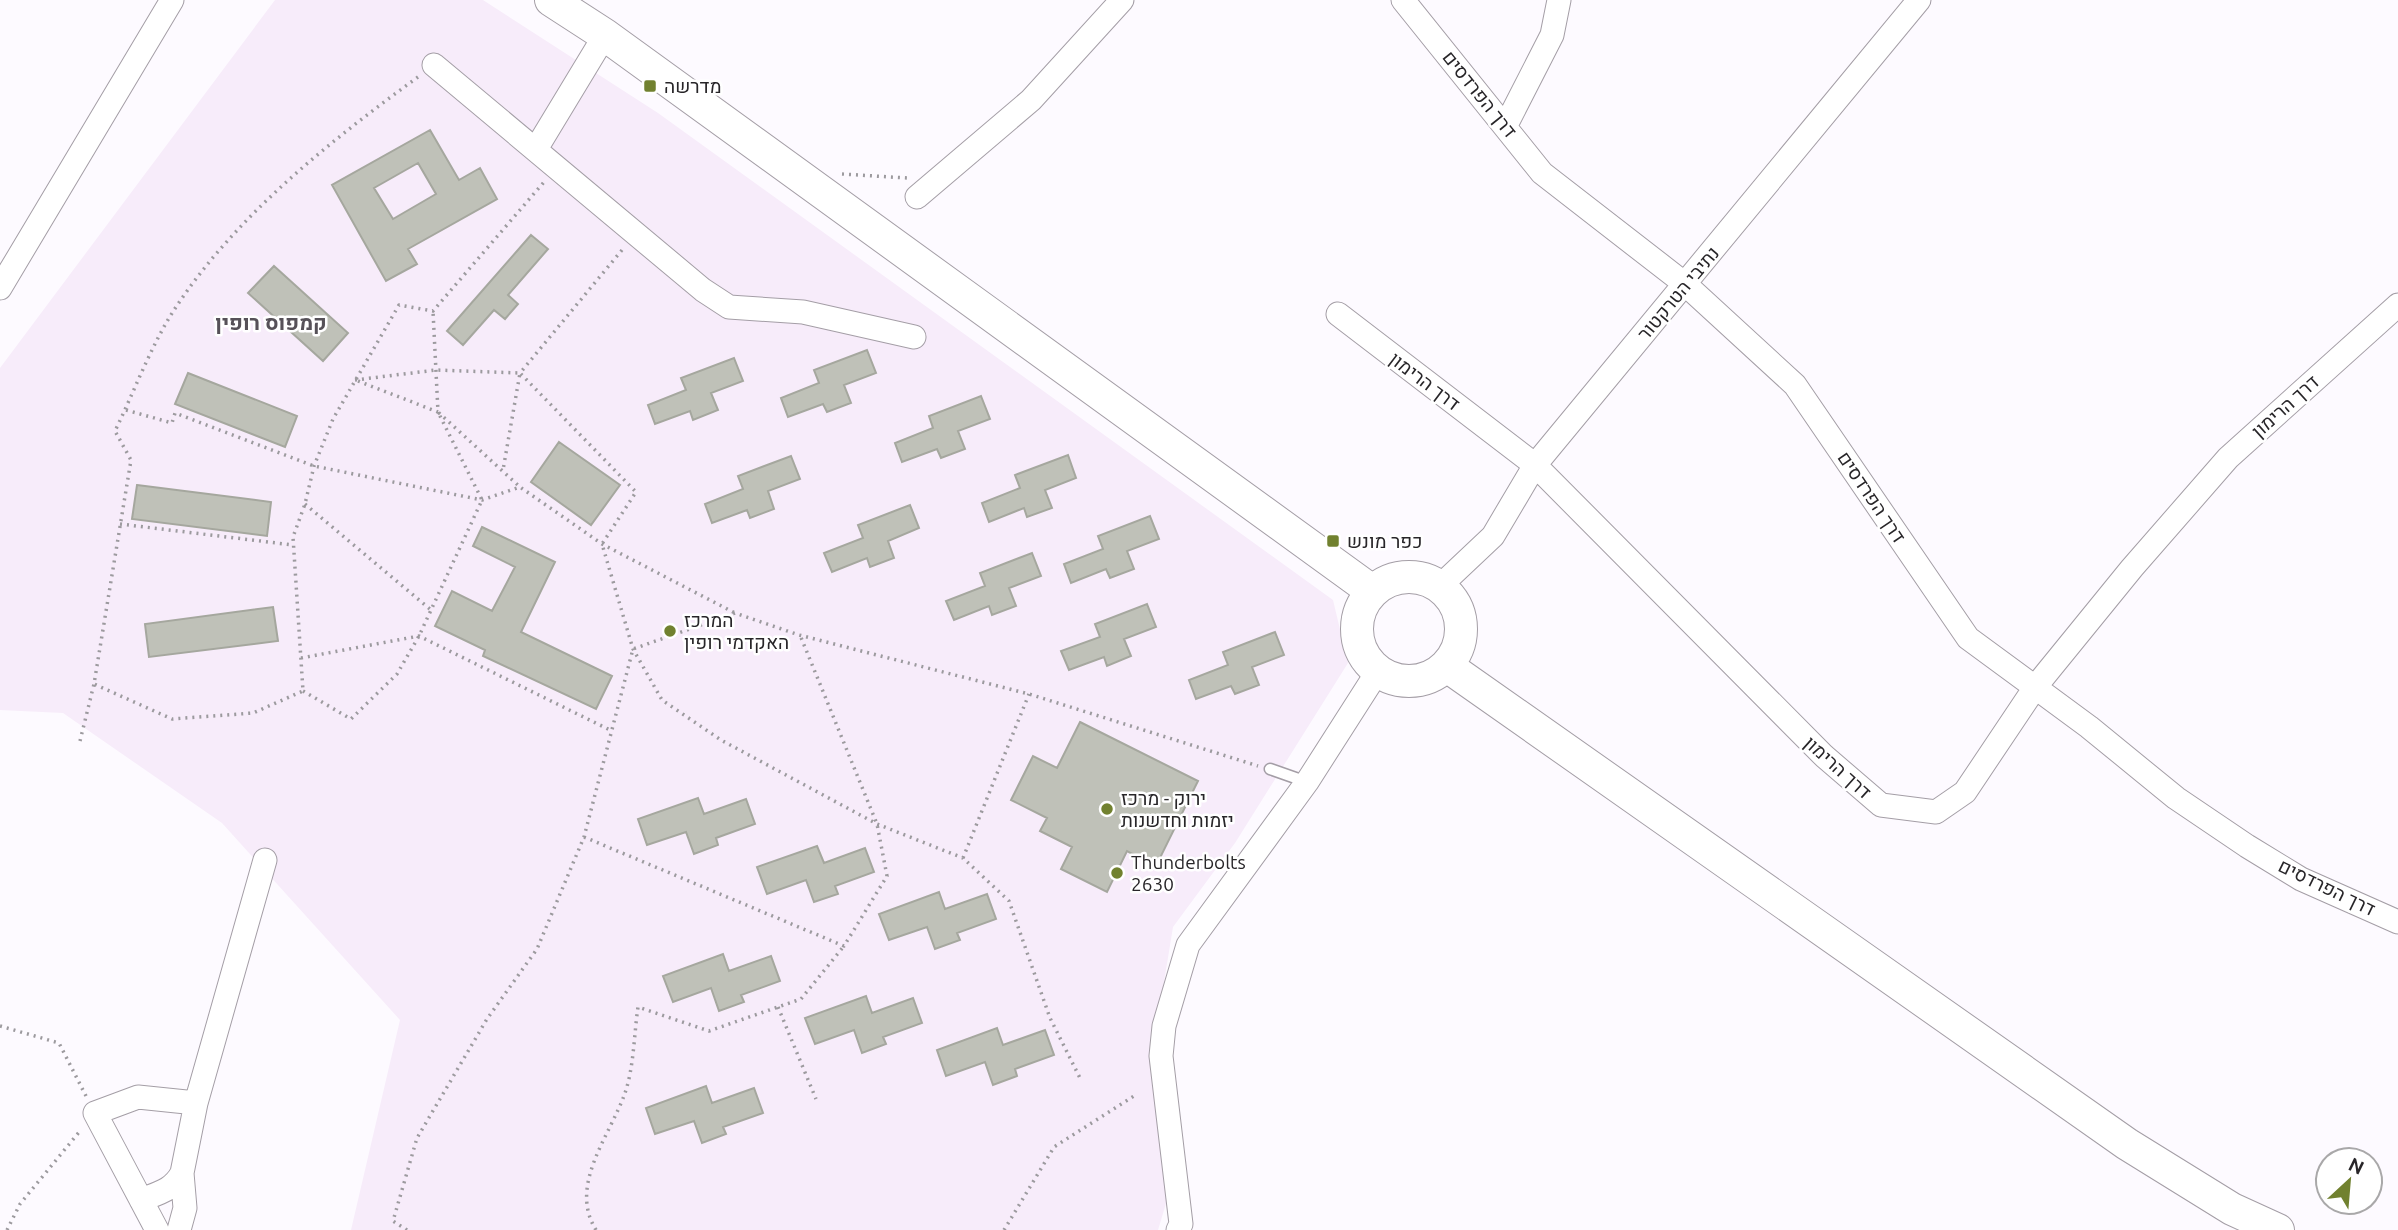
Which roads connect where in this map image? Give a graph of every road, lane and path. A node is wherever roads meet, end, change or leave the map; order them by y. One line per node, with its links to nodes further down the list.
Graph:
1 (172, 0): 15 (street)
2 (551, 0): 7 (main road)
3 (1122, 0): 12 (street)
4 (1404, 0): 9 (street, דרך הפרדסים)
5 (1559, 0): 9 (street)
6 (1919, 0): 14 (street, נתיבי הטרקטור)
7 (605, 35): 10 (street); 35 (main road)
8 (434, 65): 10 (street); 23 (path)
9 (1506, 125): 14 (street, דרך הפרדסים)
10 (536, 149): 11 (street)
11 (557, 167): 13 (street); 17 (path)
12 (918, 197)
13 (635, 233): 19 (street); 21 (path)
14 (1685, 284): 25 (street, נתיבי הטרקטור); 45 (street, דרך הפרדסים)
15 (0, 288)
16 (2398, 305): 45 (street, דרך הרימון)
17 (433, 311): 20 (path); 22 (path)
18 (1338, 314): 25 (street, דרך הרימון)
19 (914, 337)
20 (436, 370): 21 (path); 22 (path); 24 (path)
21 (520, 373): 27 (path); 32 (path)
22 (355, 380): 24 (path); 26 (path)
23 (126, 410): 26 (path); 31 (path)
24 (438, 412): 27 (path); 29 (path)
25 (1535, 465): 34 (street, נתיבי הטרקטור); 45 (street, דרך הרימון)
26 (314, 466): 29 (path); 30 (path)
27 (503, 471): 28 (path)
28 (520, 487): 29 (path); 32 (path)
29 (482, 500): 36 (path)
30 (305, 504): 33 (path); 36 (path)
31 (120, 524): 33 (path); 44 (path)
32 (602, 544): 37 (path); 40 (path)
33 (293, 545): 41 (path)
34 (1440, 586): 35 (main road); 42 (main road)
35 (1372, 591): 43 (main road)
36 (431, 610): 39 (path)
37 (735, 613): 38 (path); 40 (path)
38 (799, 635): 47 (path); 52 (path)
39 (419, 636): 41 (path); 46 (path); 48 (path)
40 (633, 649): 48 (path); 52 (path)
41 (301, 658): 46 (path)
42 (1447, 666): 43 (main road); 74 (main road)
43 (1377, 671): 51 (street)
44 (94, 684): 46 (path); 49 (path)
45 (2036, 687): 56 (street, דרך הפרדסים)
46 (303, 691)
47 (1029, 694): 50 (path); 54 (path)
48 (610, 730): 53 (path)
49 (80, 741)
50 (1270, 769): 51 (lane)
51 (1307, 782): 73 (street)
52 (877, 824): 54 (path); 57 (path)
53 (584, 837): 57 (path); 70 (path)
54 (963, 858): 60 (path)
55 (265, 860): 63 (street)
56 (2398, 922)
57 (844, 946): 58 (path)
58 (778, 1007): 62 (path); 71 (path)
59 (0, 1026): 64 (path)
60 (1081, 1080)
61 (1136, 1094): 72 (path)
62 (816, 1099)
63 (195, 1103): 64 (street); 65 (street)
64 (95, 1112): 66 (street); 67 (path)
65 (182, 1172): 66 (street); 69 (street)
66 (141, 1200): 68 (street)
67 (7, 1230)
68 (157, 1230)
69 (179, 1230)
70 (407, 1230)
71 (596, 1230)
72 (1004, 1230)
73 (1178, 1230)
74 (2278, 1230)

